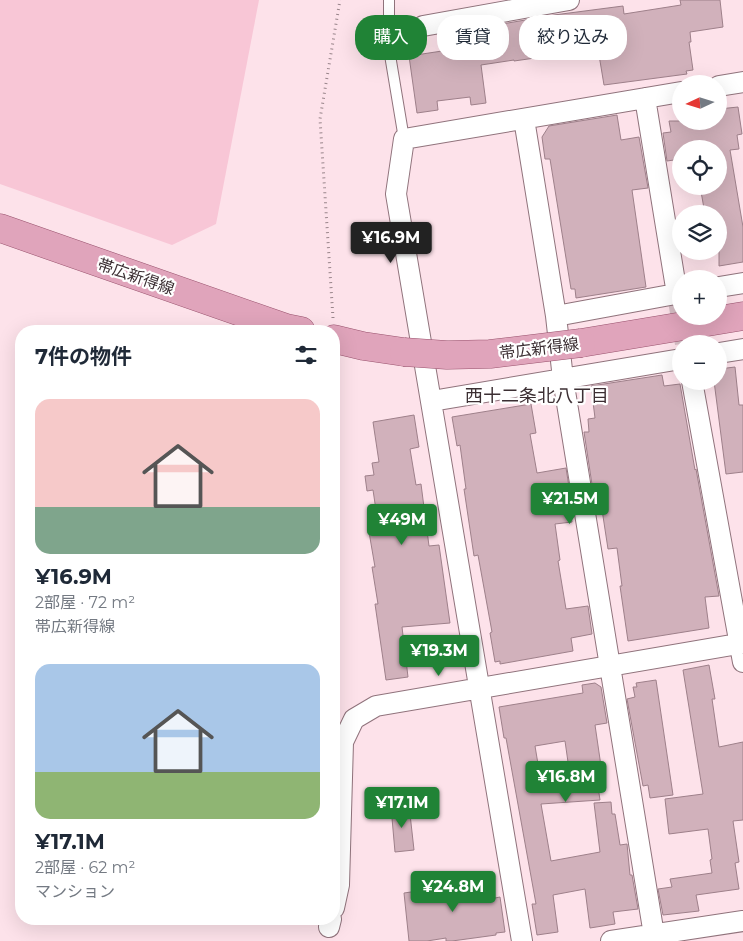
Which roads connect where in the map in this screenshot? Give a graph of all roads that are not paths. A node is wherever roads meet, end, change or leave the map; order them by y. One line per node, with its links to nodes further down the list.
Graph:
1 (389, 0): 9 (lane)
2 (570, 0): 3 (street)
3 (427, 25)
4 (743, 82): 5 (street)
5 (728, 84)
6 (672, 94): 7 (street)
7 (645, 98): 8 (street); 11 (street)
8 (524, 119): 9 (street); 15 (street)
9 (404, 139): 24 (street)
10 (0, 228): 17 (main road, 帯広新得線)
11 (675, 270)
12 (743, 282): 13 (street)
13 (727, 285)
14 (672, 295): 15 (street)
15 (556, 316): 22 (street)
16 (743, 316): 18 (main road, 帯広新得線, bridge)
17 (279, 325)
18 (340, 333)
19 (743, 348): 20 (street)
20 (727, 351)
21 (672, 361): 22 (street)
22 (564, 379): 24 (street); 26 (street)
23 (694, 390): 25 (street)
24 (432, 401): 27 (street)
25 (742, 650): 26 (street)
26 (611, 666): 27 (street); 30 (street)
27 (480, 688): 28 (street); 31 (street)
28 (340, 849)
29 (743, 921): 30 (street)
30 (655, 938): 32 (street)
31 (522, 941)
32 (611, 941)

